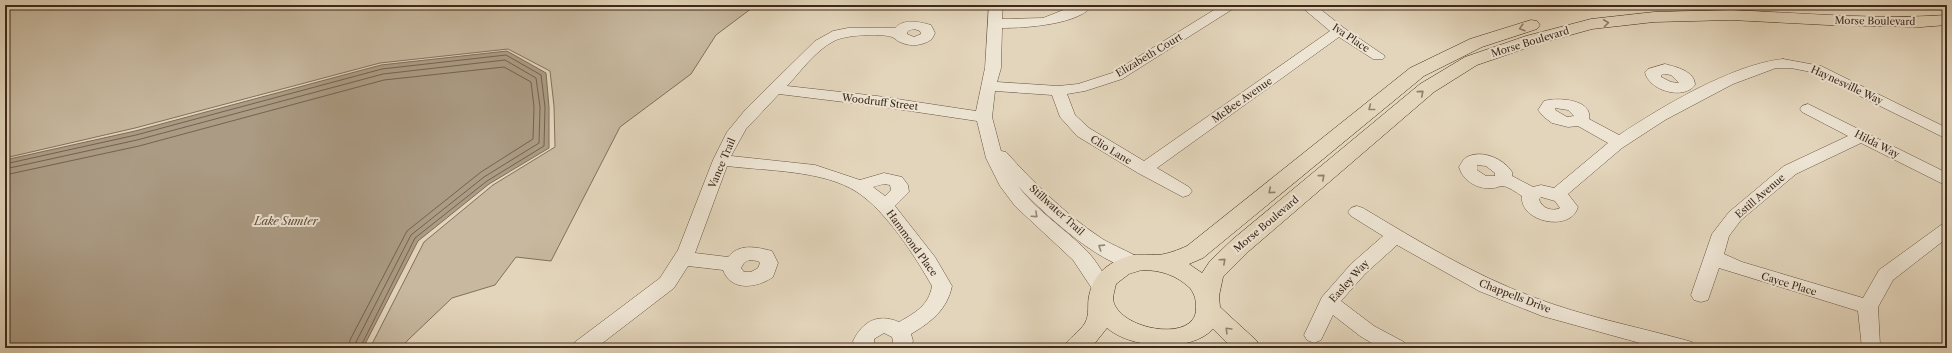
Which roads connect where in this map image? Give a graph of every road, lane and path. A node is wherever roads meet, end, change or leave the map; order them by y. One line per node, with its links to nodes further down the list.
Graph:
1 (996, 5): 10 (street, Stillwater Trail)
2 (1086, 5): 8 (street)
3 (1232, 5): 17 (street, Elizabeth Court)
4 (1306, 5): 11 (street, Iva Place)
5 (1670, 5): 38 (main road, Morse Boulevard, one-way to 38)
6 (1732, 5): 7 (main road, Morse Boulevard)
7 (1947, 8)
8 (1068, 9): 10 (street)
9 (1947, 20): 43 (main road, Morse Boulevard, one-way to 9)
10 (996, 23): 14 (street, Stillwater Trail)
11 (1339, 32): 13 (street, Iva Place); 27 (street, McBee Avenue)
12 (900, 33): 16 (street, Vance Trail)
13 (1378, 56)
14 (988, 86): 17 (street, Elizabeth Court); 20 (street, Stillwater Trail)
15 (1685, 87): 18 (street)
16 (775, 89): 20 (street, Woodruff Street); 26 (street, Vance Trail)
17 (1058, 91): 27 (street, Clio Lane)
18 (1698, 94): 22 (street, Haynesville Way); 25 (street, Haynesville Way)
19 (1808, 109): 23 (street, Hilda Way)
20 (984, 117): 24 (street, Stillwater Trail)
21 (1580, 121): 25 (street)
22 (1943, 127)
23 (1861, 136): 29 (street, Hilda Way); 36 (street, Estill Avenue)
24 (989, 141): 38 (street, Stillwater Trail, one-way to 24); 40 (street, Stillwater Trail, one-way to 40)
25 (1620, 142): 28 (street, Haynesville Way)
26 (722, 160): 30 (street, Hammond Place); 37 (street, Vance Trail)
27 (1144, 170): 31 (street, Clio Lane)
28 (1503, 179)
29 (1947, 180)
30 (859, 186): 32 (street, Hammond Place); 32 (street, Hammond Place)
31 (1183, 191)
32 (885, 206): 46 (street, Hammond Place)
33 (1357, 212): 35 (street, Chappells Drive)
34 (1947, 229): 44 (street)
35 (1396, 235): 42 (street, Easley Way); 55 (street, Chappells Drive)
36 (1712, 257): 41 (street, Estill Avenue); 44 (street, Cayce Place)
37 (684, 259): 39 (street); 48 (street, Vance Trail)
38 (1146, 263): 40 (main road); 43 (main road)
39 (733, 264)
40 (1101, 293): 47 (main road); 51 (main road)
41 (1701, 295)
42 (1329, 302): 45 (street, Easley Way); 54 (street)
43 (1208, 303): 47 (main road); 53 (main road, one-way to 43)
44 (1868, 307): 49 (street)
45 (1314, 335)
46 (900, 339): 50 (street, Hammond Place)
47 (1146, 344): 52 (main road)
48 (593, 345)
49 (1870, 345)
50 (865, 348)
51 (1075, 348)
52 (1196, 348)
53 (1248, 348)
54 (1397, 348)
55 (1685, 348)

